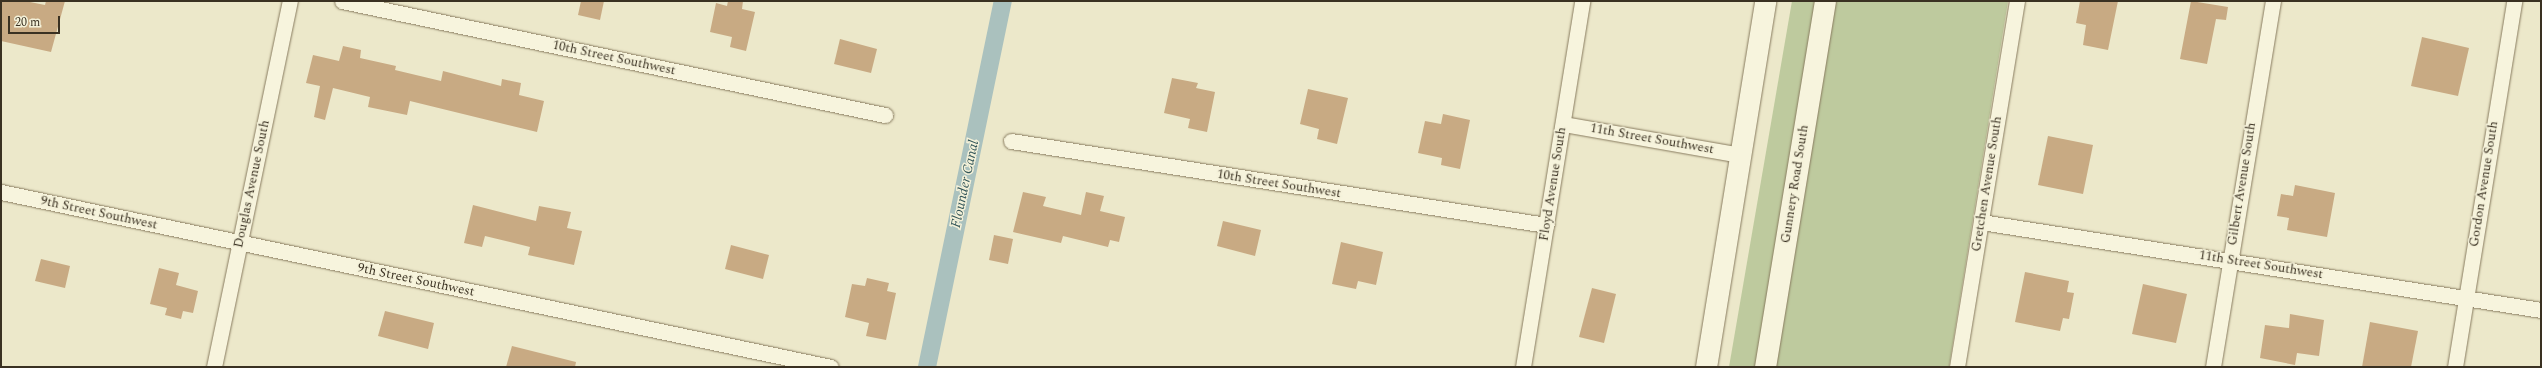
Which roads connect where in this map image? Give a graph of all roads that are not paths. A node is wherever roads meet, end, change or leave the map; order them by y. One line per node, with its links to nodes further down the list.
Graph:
1 (290, 1): 16 (street, Douglas Avenue South)
2 (342, 1): 9 (street, 10th Street Southwest)
3 (1582, 1): 10 (street, Floyd Avenue South)
4 (1765, 1): 12 (main road)
5 (1825, 1): 24 (main road, Gunnery Road South)
6 (2017, 1): 14 (street, Gretchen Avenue South)
7 (2273, 1): 17 (street, Gilbert Avenue South)
8 (2514, 1): 18 (street, Gordon Avenue South)
9 (885, 115)
10 (1563, 124): 12 (street, 11th Street Southwest); 15 (street, Floyd Avenue South)
11 (1011, 141): 15 (street, 10th Street Southwest)
12 (1740, 155): 23 (main road)
13 (1, 192): 16 (street, 9th Street Southwest)
14 (1981, 222): 17 (street, 11th Street Southwest); 25 (street, Gretchen Avenue South)
15 (1546, 225): 22 (street, Floyd Avenue South)
16 (240, 243): 20 (street, Douglas Avenue South); 21 (street, 9th Street Southwest)
17 (2230, 260): 18 (street, 11th Street Southwest); 26 (street, Gilbert Avenue South)
18 (2467, 298): 19 (street, 11th Street Southwest); 27 (street, Gordon Avenue South)
19 (2541, 310)
20 (214, 367)
21 (831, 367)
22 (1523, 367)
23 (1706, 367)
24 (1765, 367)
25 (1958, 367)
26 (2214, 367)
27 (2455, 367)

